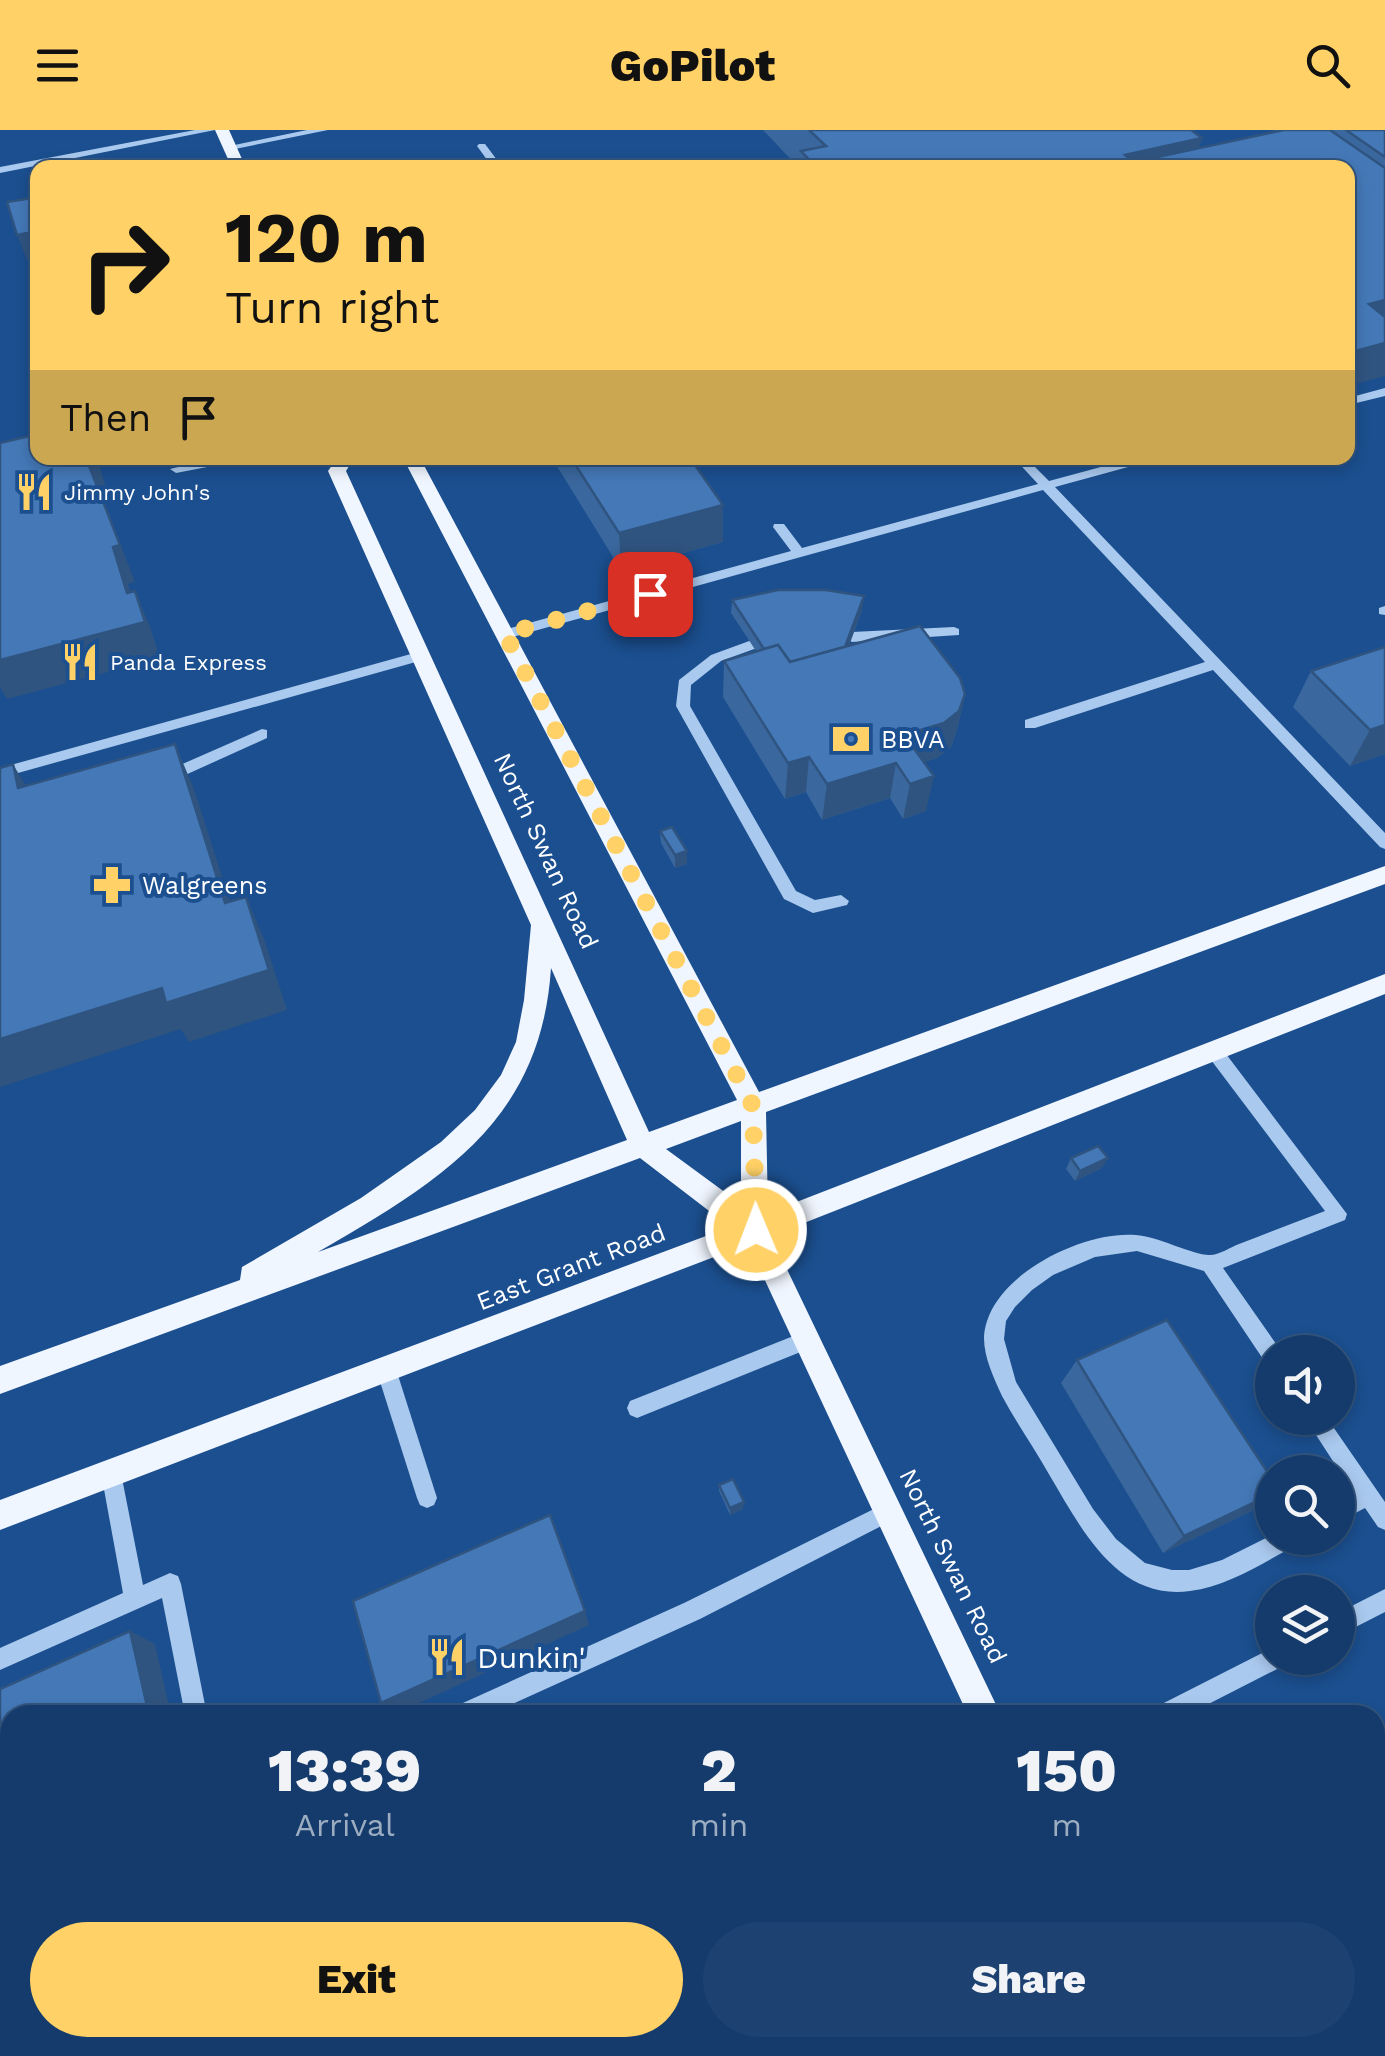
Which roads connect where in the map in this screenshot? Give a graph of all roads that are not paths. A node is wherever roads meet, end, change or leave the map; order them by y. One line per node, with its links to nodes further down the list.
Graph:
1 (210, 130): 6 (street)
2 (222, 130): 5 (main road)
3 (322, 130): 5 (street)
4 (482, 146): 7 (street)
5 (235, 158)
6 (52, 160)
7 (492, 160)
8 (30, 164): 9 (street)
9 (0, 170)
10 (1385, 392): 11 (street)
11 (1355, 400)
12 (197, 465): 17 (street)
13 (341, 465): 25 (main road, North Swan Road)
14 (416, 465): 22 (main road, North Swan Road)
15 (1026, 465): 18 (street)
16 (1120, 465): 18 (street)
17 (176, 469)
18 (1045, 485): 20 (street); 26 (street)
19 (779, 527): 20 (street)
20 (798, 553): 22 (street)
21 (954, 632): 23 (street)
22 (505, 634): 37 (main road, North Swan Road)
23 (852, 637)
24 (752, 645): 33 (street)
25 (418, 657): 29 (street); 34 (main road, North Swan Road)
26 (1215, 664): 27 (street); 31 (street)
27 (1030, 724)
28 (262, 734): 30 (street)
29 (0, 773)
30 (153, 779)
31 (1385, 842)
32 (1385, 875): 37 (main road)
33 (841, 902)
34 (542, 927): 38 (main road, North Swan Road); 41 (main road)
35 (1385, 984): 36 (main road, East Grant Road)
36 (1214, 1051): 39 (main road, East Grant Road); 40 (street)
37 (753, 1106): 38 (main road); 39 (main road, North Swan Road)
38 (643, 1146): 39 (main road, North Swan Road); 41 (main road)
39 (756, 1230): 43 (main road, North Swan Road); 44 (main road, East Grant Road)
40 (1210, 1264): 42 (street); 55 (street)
41 (208, 1304): 45 (main road)
42 (1258, 1335)
43 (806, 1340): 46 (street); 52 (main road, North Swan Road)
44 (386, 1369): 48 (main road, East Grant Road); 50 (street)
45 (0, 1380)
46 (636, 1408)
47 (1327, 1435): 49 (street)
48 (110, 1472): 53 (main road, East Grant Road); 56 (street)
49 (1368, 1495): 51 (street); 54 (street)
50 (427, 1498)
51 (1355, 1502)
52 (888, 1512): 62 (street); 63 (main road, North Swan Road)
53 (0, 1515)
54 (1385, 1520)
55 (1255, 1553)
56 (135, 1599): 59 (street); 61 (street)
57 (1385, 1600): 58 (street)
58 (1355, 1616)
59 (0, 1660)
60 (1255, 1669): 64 (street)
61 (194, 1705)
62 (484, 1705)
63 (980, 1705)
64 (1184, 1705)

